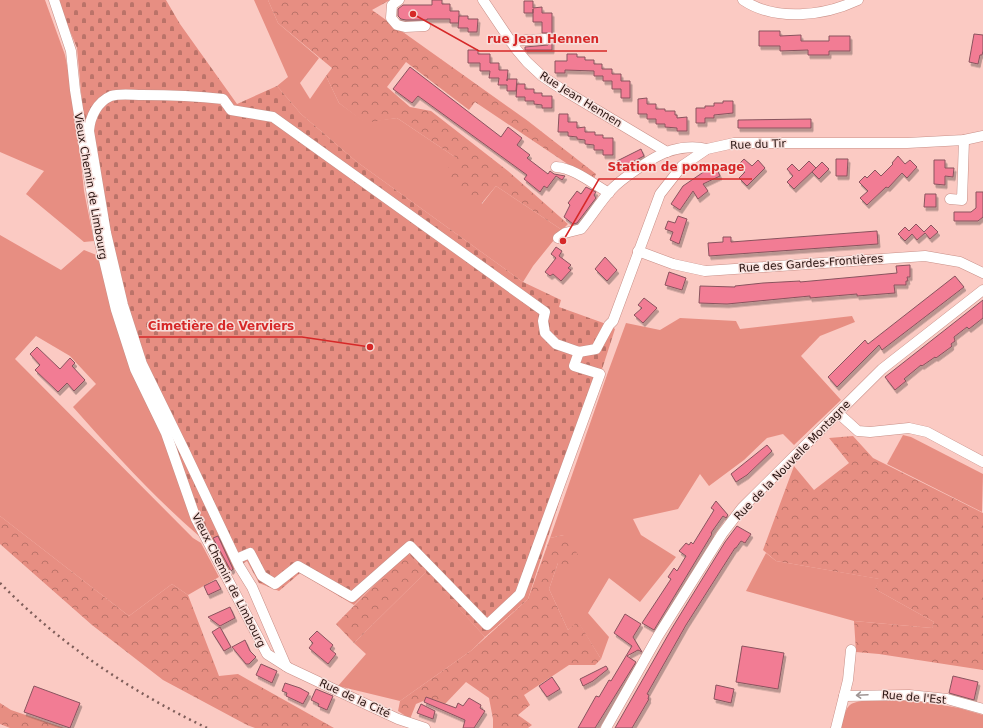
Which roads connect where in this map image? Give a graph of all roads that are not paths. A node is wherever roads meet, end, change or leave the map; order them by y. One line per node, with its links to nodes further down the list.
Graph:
1 (54, 0): 25 (street, Vieux Chemin de Limbourg)
2 (400, 0): 6 (street)
3 (483, 0): 8 (street, Rue Jean Hennen)
4 (743, 0): 5 (street)
5 (858, 0)
6 (425, 26)
7 (545, 39): 8 (street)
8 (510, 41): 12 (street, Rue Jean Hennen)
9 (983, 136): 10 (street, Rue du Tir)
10 (964, 140): 11 (street, Rue du Tir); 15 (street)
11 (707, 149): 12 (street); 17 (street, Rue du Tir)
12 (667, 152): 14 (street)
13 (556, 167): 14 (street)
14 (609, 193): 16 (street)
15 (950, 199)
16 (558, 238)
17 (638, 251): 18 (street, Rue des Gardes-Frontières); 20 (street, Rue du Tir)
18 (983, 273)
19 (983, 290): 21 (street, Rue de la Nouvelle Montagne)
20 (579, 352): 23 (street); 23 (street)
21 (838, 413): 22 (street); 29 (street, Rue de la Nouvelle Montagne)
22 (983, 462)
23 (236, 559): 25 (street)
24 (851, 650): 26 (street)
25 (286, 666): 28 (street, Rue de la Cité)
26 (844, 696): 27 (street, Rue de l'Est, one-way to 26); 30 (street)
27 (983, 709)
28 (425, 728)
29 (606, 728)
30 (836, 728)

